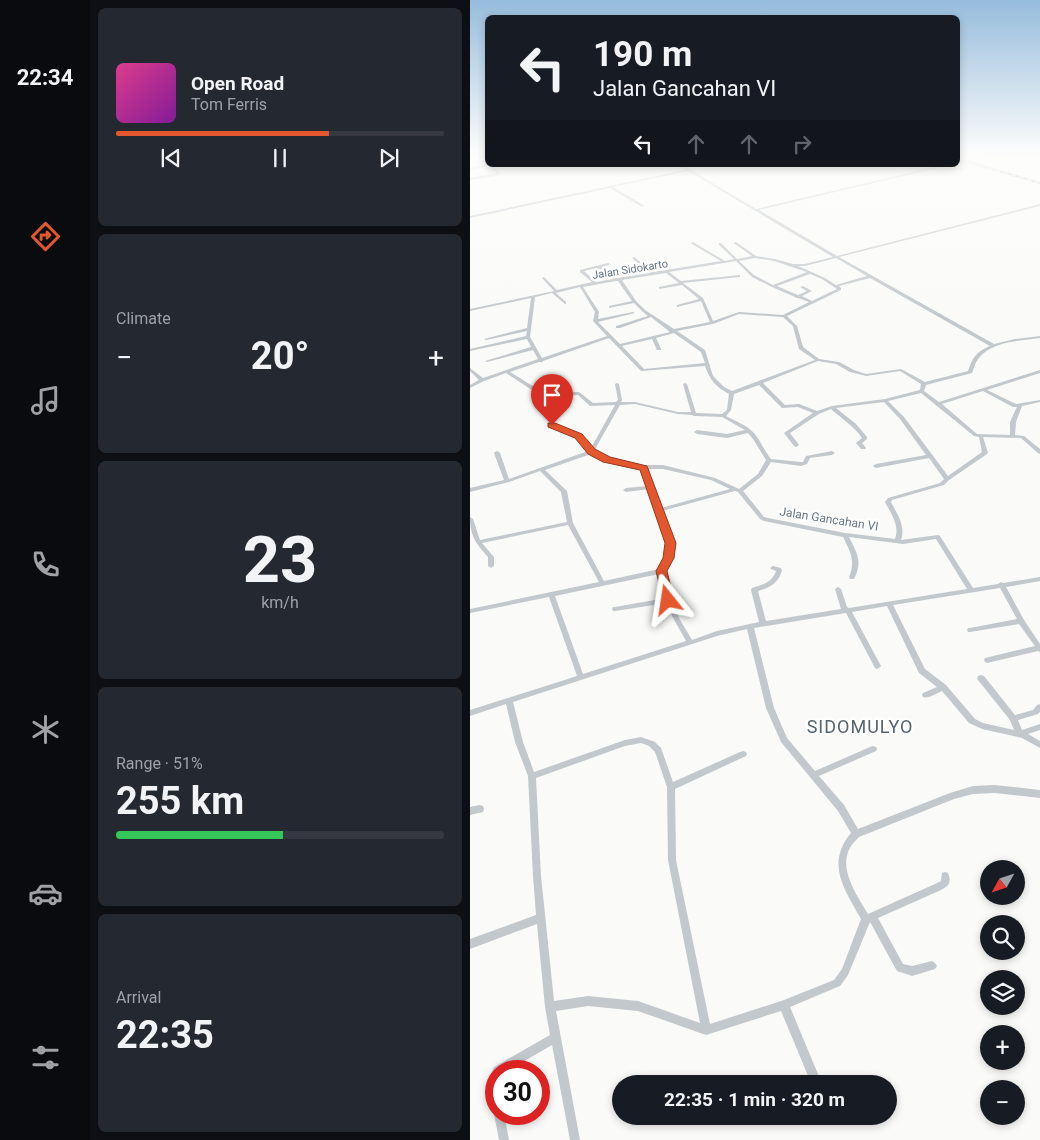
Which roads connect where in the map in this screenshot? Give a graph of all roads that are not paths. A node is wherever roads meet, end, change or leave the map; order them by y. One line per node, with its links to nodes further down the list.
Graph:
1 (507, 209): 5 (street)
2 (758, 209): 4 (street)
3 (1024, 209): 10 (street)
4 (755, 210): 10 (street)
5 (470, 217)
6 (693, 243): 13 (street)
7 (736, 243): 9 (street)
8 (720, 244): 12 (street)
9 (755, 257): 12 (street, Jalan Sidokarto); 15 (street, Jalan Sidokarto)
10 (836, 257): 15 (street); 21 (street)
11 (634, 258): 19 (street)
12 (737, 260): 13 (street, Jalan Sidokarto); 27 (street)
13 (724, 262): 17 (street, Jalan Sidokarto)
14 (608, 264): 16 (street)
15 (793, 266): 18 (street, Jalan Sidokarto)
16 (598, 267): 23 (street); 24 (street)
17 (666, 272): 19 (street, Jalan Sidokarto); 25 (street)
18 (809, 273): 27 (street); 28 (street, Jalan Sidokarto)
19 (654, 274): 23 (street, Jalan Sidokarto)
20 (739, 276): 25 (street)
21 (871, 276): 28 (street); 55 (street)
22 (544, 278): 31 (street)
23 (618, 280): 24 (street, Jalan Sidokarto); 35 (street)
24 (595, 283): 26 (street, Jalan Sidokarto)
25 (681, 283): 30 (street); 34 (street)
26 (581, 286): 31 (street, Jalan Sidokarto); 44 (street)
27 (773, 286): 33 (street)
28 (836, 286): 36 (street)
29 (802, 287): 33 (street)
30 (660, 288)
31 (554, 292): 32 (street, Jalan Sidokarto); 37 (street)
32 (533, 296): 40 (street, Jalan Sidokarto); 47 (street)
33 (797, 297): 36 (street)
34 (702, 299): 38 (street); 45 (street)
35 (635, 302): 39 (street); 42 (street)
36 (812, 302): 43 (street)
37 (565, 303)
38 (678, 306)
39 (610, 307)
40 (470, 310)
41 (633, 314): 44 (street)
42 (651, 316): 46 (street); 48 (street)
43 (784, 316): 45 (street); 59 (street)
44 (595, 321): 50 (street)
45 (712, 323): 48 (street)
46 (618, 327)
47 (529, 329): 49 (street); 53 (street)
48 (674, 332): 51 (street); 62 (street)
49 (528, 337): 56 (street); 58 (street)
50 (608, 337): 54 (street); 61 (street)
51 (653, 337): 54 (street); 57 (street)
52 (1040, 337): 55 (street)
53 (486, 340)
54 (619, 346): 62 (street)
55 (994, 346): 70 (street)
56 (533, 348): 60 (street); 61 (street)
57 (659, 349)
58 (470, 350)
59 (818, 360): 67 (street); 70 (street)
60 (487, 361)
61 (541, 361): 65 (street)
62 (707, 364): 74 (street)
63 (470, 369): 66 (street)
64 (1040, 371): 72 (street)
65 (506, 372): 66 (street); 77 (street)
66 (482, 380): 71 (street)
67 (760, 382): 74 (street); 82 (street)
68 (617, 384): 77 (street)
69 (685, 384): 83 (street)
70 (924, 384): 73 (street)
71 (470, 388)
72 (984, 390): 78 (street); 79 (street)
73 (922, 391): 75 (street); 78 (street)
74 (732, 393): 84 (street)
75 (884, 400): 81 (street); 96 (street)
76 (1037, 402): 79 (street); 80 (street)
77 (617, 403): 83 (street); 92 (street)
78 (938, 404): 89 (street)
79 (1020, 406): 88 (street)
80 (1040, 406)
81 (832, 407): 82 (street); 91 (street)
82 (817, 413): 90 (street)
83 (694, 415): 84 (street)
84 (723, 416): 86 (street)
85 (552, 425): 92 (street)
86 (748, 431): 87 (street); 97 (street)
87 (697, 432)
88 (1013, 435): 89 (street); 93 (street)
89 (981, 436): 101 (street)
90 (796, 445)
91 (863, 448)
92 (591, 452): 99 (street, Jalan Gancahan VI); 100 (street)
93 (1040, 452)
94 (832, 453): 97 (street)
95 (497, 454): 102 (street)
96 (929, 456): 98 (street); 101 (street)
97 (769, 460): 106 (street)
98 (876, 466)
99 (644, 468): 103 (street); 106 (street, Jalan Gancahan VI)
100 (541, 469): 102 (street); 109 (street)
101 (947, 479): 111 (street)
102 (507, 481): 104 (street)
103 (651, 487): 105 (street); 107 (street)
104 (470, 490)
105 (626, 490)
106 (738, 490): 107 (street); 110 (street, Jalan Gancahan VI)
107 (659, 510): 115 (street)
108 (470, 519): 112 (street)
109 (570, 523): 112 (street); 118 (street)
110 (846, 535): 111 (street, Jalan Gancahan VI); 116 (street)
111 (897, 541): 121 (street, Jalan Gancahan VI)
112 (478, 542): 113 (street)
113 (491, 566)
114 (773, 568): 129 (street)
115 (661, 571): 118 (street); 123 (street)
116 (852, 576)
117 (1040, 579): 119 (street)
118 (602, 582): 122 (street)
119 (1001, 584): 121 (street); 128 (street)
120 (838, 589): 126 (street)
121 (971, 589): 124 (street)
122 (551, 594): 127 (street); 136 (street)
123 (668, 600): 125 (street); 132 (street)
124 (889, 603): 126 (street); 138 (street)
125 (615, 609)
126 (846, 609): 129 (street); 135 (street)
127 (470, 611)
128 (1021, 621): 131 (street); 133 (street)
129 (763, 624): 130 (street)
130 (750, 626): 132 (street); 149 (street)
131 (970, 630)
132 (690, 643): 136 (street)
133 (1040, 648): 134 (street)
134 (987, 660)
135 (877, 666)
136 (581, 677): 140 (street)
137 (980, 678): 143 (street)
138 (943, 687): 139 (street); 145 (street)
139 (926, 695)
140 (509, 700): 142 (street); 150 (street)
141 (1040, 707): 143 (street)
142 (470, 713)
143 (1013, 718): 145 (street)
144 (1040, 726): 145 (street)
145 (1022, 735): 146 (street)
146 (1040, 745)
147 (873, 748): 149 (street)
148 (743, 754): 151 (street)
149 (813, 775): 155 (street)
150 (532, 776): 151 (street); 157 (street)
151 (671, 787): 163 (street)
152 (1040, 794): 155 (street)
153 (480, 809): 154 (street)
154 (470, 811)
155 (856, 834): 158 (street)
156 (945, 876): 158 (street)
157 (541, 918): 159 (street); 162 (street)
158 (869, 918): 160 (street); 161 (street)
159 (470, 944)
160 (932, 966)
161 (784, 1005): 163 (street); 166 (street)
162 (550, 1008): 163 (street); 164 (street)
163 (706, 1030)
164 (554, 1038): 165 (street); 169 (street)
165 (518, 1060)
166 (813, 1074)
167 (501, 1125): 168 (street)
168 (504, 1140)
169 (575, 1140)

